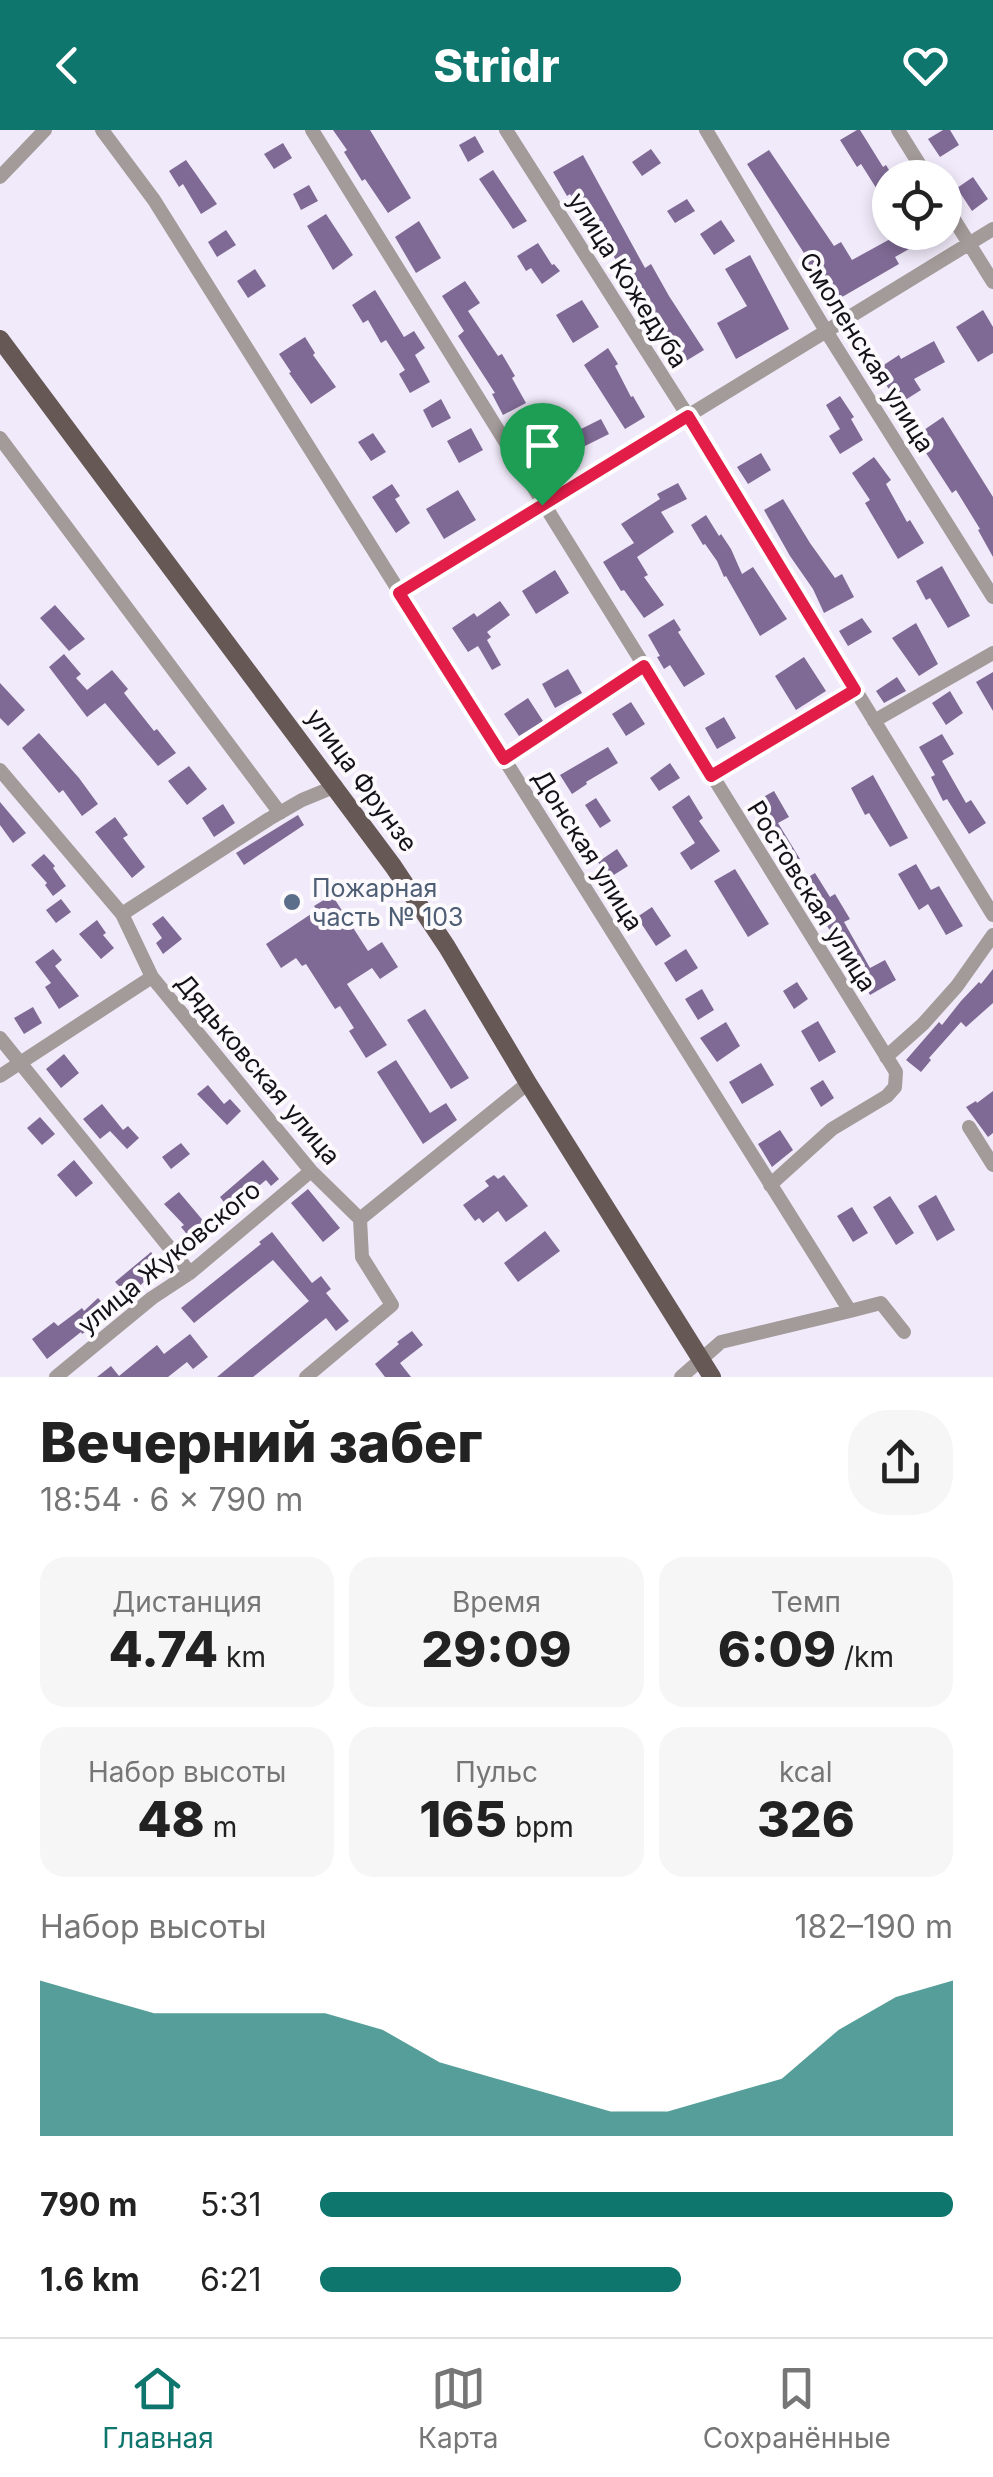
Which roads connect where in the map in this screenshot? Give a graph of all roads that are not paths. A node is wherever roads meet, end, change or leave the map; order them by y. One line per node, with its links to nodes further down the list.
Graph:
1 (45, 130): 8 (street)
2 (102, 130): 18 (street, Донская улица)
3 (312, 130): 17 (street, Ростовская улица)
4 (506, 130): 15 (street, улица Кожедуба)
5 (706, 130): 13 (street, Смоленская улица)
6 (898, 130): 7 (street)
7 (917, 160)
8 (0, 177)
9 (993, 229): 11 (street)
10 (962, 232): 11 (street)
11 (970, 244): 12 (street); 13 (street)
12 (993, 282)
13 (826, 331): 15 (street); 19 (street, Смоленская улица)
14 (0, 339): 27 (main road, улица Фрунзе)
15 (688, 416): 17 (street); 22 (street, улица Кожедуба)
16 (0, 438): 28 (street)
17 (542, 505): 18 (street); 21 (street, Ростовская улица)
18 (399, 593): 24 (street, Донская улица)
19 (993, 597)
20 (993, 653): 23 (street)
21 (644, 666): 24 (street); 26 (street, Ростовская улица)
22 (855, 690): 23 (street, улица Кожедуба); 26 (street)
23 (874, 721): 30 (street, улица Кожедуба)
24 (504, 759): 41 (street, Донская улица)
25 (0, 770): 29 (street, Дядьковская улица)
26 (711, 776): 34 (street, Ростовская улица)
27 (336, 786): 28 (street); 37 (main road, улица Фрунзе)
28 (280, 812): 29 (street)
29 (122, 914): 32 (street, Дядьковская улица)
30 (993, 915)
31 (993, 935): 34 (street)
32 (152, 976): 35 (street); 40 (street, Дядьковская улица)
33 (0, 1038): 35 (street)
34 (886, 1057): 41 (street, Ростовская улица)
35 (20, 1062): 36 (street); 43 (street)
36 (0, 1076)
37 (528, 1082): 42 (street); 46 (main road, улица Фрунзе)
38 (968, 1127): 39 (street)
39 (993, 1166)
40 (311, 1171): 42 (street, Дядьковская улица); 43 (street, улица Жуковского)
41 (770, 1184): 44 (street, Донская улица)
42 (360, 1218): 48 (street)
43 (190, 1272): 47 (street, улица Жуковского)
44 (850, 1310): 45 (street); 46 (street)
45 (904, 1332)
46 (701, 1358): 49 (street); 50 (main road, улица Фрунзе)
47 (56, 1377)
48 (306, 1377)
49 (681, 1377)
50 (712, 1377)

